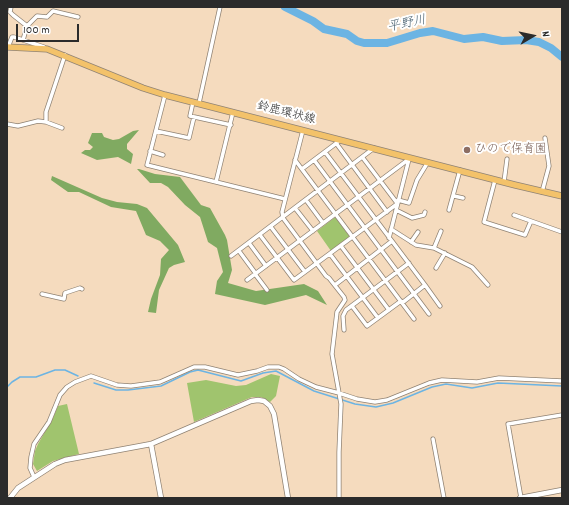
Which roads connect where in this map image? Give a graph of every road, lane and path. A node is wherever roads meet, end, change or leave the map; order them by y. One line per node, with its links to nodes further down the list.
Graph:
1 (11, 7): 4 (street)
2 (220, 7): 10 (street)
3 (78, 17): 4 (street)
4 (27, 26): 5 (street)
5 (23, 40): 6 (street); 7 (street)
6 (8, 47): 7 (main road, 鈴鹿環状線)
7 (47, 49): 8 (main road, 鈴鹿環状線)
8 (65, 55): 9 (main road, 鈴鹿環状線); 13 (street)
9 (165, 95): 10 (main road, 鈴鹿環状線); 17 (street)
10 (196, 102): 11 (main road, 鈴鹿環状線); 12 (street)
11 (233, 112): 15 (street); 18 (main road, 鈴鹿環状線)
12 (194, 117): 15 (street); 17 (street)
13 (46, 122): 14 (street); 16 (street)
14 (7, 124)
15 (230, 125): 37 (street)
16 (62, 128)
17 (156, 130): 22 (street)
18 (303, 130): 20 (main road, 鈴鹿環状線); 28 (street)
19 (545, 138): 42 (street)
20 (338, 142): 21 (main road, 鈴鹿環状線); 23 (street); 31 (street)
21 (374, 148): 25 (street); 26 (main road, 鈴鹿環状線)
22 (150, 152): 24 (street); 37 (street)
23 (325, 152): 29 (street); 34 (street)
24 (163, 155)
25 (363, 158): 31 (street); 36 (street)
26 (410, 158): 30 (main road, 鈴鹿環状線); 36 (street); 49 (street)
27 (507, 159): 39 (street)
28 (295, 160): 32 (street); 47 (street)
29 (314, 160): 32 (street); 38 (street)
30 (428, 162): 33 (main road, 鈴鹿環状線); 49 (street)
31 (352, 166): 34 (street); 40 (street)
32 (302, 169): 41 (street)
33 (460, 170): 35 (main road, 鈴鹿環状線); 43 (street)
34 (342, 173): 38 (street); 45 (street)
35 (495, 180): 39 (main road, 鈴鹿環状線); 60 (street)
36 (380, 181): 40 (street); 49 (street)
37 (216, 182): 47 (street)
38 (331, 182): 41 (street); 50 (street)
39 (504, 182): 42 (main road, 鈴鹿環状線)
40 (369, 189): 45 (street); 54 (street)
41 (318, 191): 48 (street); 56 (street)
42 (542, 192): 44 (main road, 鈴鹿環状線)
43 (454, 196): 46 (street); 53 (street)
44 (562, 196)
45 (359, 197): 50 (street); 59 (street)
46 (463, 198)
47 (285, 199): 58 (street)
48 (306, 200): 51 (street); 61 (street)
49 (397, 202): 52 (street); 54 (street)
50 (348, 205): 56 (street); 63 (street)
51 (296, 208): 58 (street); 65 (street)
52 (396, 210): 55 (street); 64 (street)
53 (449, 210)
54 (387, 212): 59 (street)
55 (425, 212)
56 (335, 214): 61 (street); 70 (street)
57 (514, 215): 60 (street)
58 (283, 218): 62 (street); 72 (street)
59 (376, 220): 63 (street); 71 (street)
60 (531, 221): 68 (street)
61 (323, 223): 65 (street)
62 (270, 226): 69 (street); 79 (street)
63 (365, 228): 70 (street); 80 (street)
64 (391, 229): 71 (street); 74 (street)
65 (313, 231): 72 (street)
66 (441, 231): 77 (street)
67 (418, 232): 74 (street)
68 (562, 232)
69 (260, 235): 75 (street); 84 (street)
70 (353, 237): 76 (street); 85 (street)
71 (389, 238): 73 (street)
72 (300, 240): 79 (street); 87 (street)
73 (392, 241): 80 (street); 86 (street)
74 (412, 242): 77 (street)
75 (249, 243): 78 (street); 88 (street)
76 (341, 246): 82 (street); 89 (street)
77 (434, 248): 81 (street)
78 (238, 250): 83 (street); 93 (street)
79 (288, 250): 84 (street); 91 (street)
80 (382, 250): 85 (street); 92 (street)
81 (445, 253): 90 (street); 99 (street)
82 (330, 254): 87 (street); 94 (street)
83 (231, 256)
84 (277, 257): 88 (street); 91 (street)
85 (369, 259): 89 (street); 96 (street)
86 (409, 263): 92 (street); 98 (street)
87 (317, 264): 91 (street); 97 (street)
88 (266, 266): 93 (street)
89 (357, 268): 94 (street); 102 (street)
90 (436, 268)
91 (305, 272)
92 (398, 272): 96 (street); 103 (street)
93 (255, 274): 95 (street); 101 (street)
94 (346, 276): 97 (street); 105 (street)
95 (246, 280)
96 (385, 281): 102 (street); 106 (street)
97 (335, 285): 115 (street)
98 (425, 285): 103 (street); 108 (street)
99 (488, 285)
100 (82, 288): 104 (street)
101 (267, 290)
102 (373, 290): 105 (street); 109 (street)
103 (414, 293): 106 (street); 110 (street)
104 (42, 294)
105 (363, 298): 107 (street); 111 (street)
106 (401, 302): 109 (street); 112 (street)
107 (352, 306): 111 (street); 113 (street)
108 (440, 306)
109 (389, 310): 111 (street)
110 (429, 314)
111 (378, 318)
112 (414, 319)
113 (344, 330)
114 (562, 381): 115 (street)
115 (339, 394): 119 (street); 124 (street)
116 (562, 415): 126 (street)
117 (433, 439): 125 (street)
118 (151, 444): 119 (street); 122 (street); 123 (street)
119 (34, 477): 121 (street)
120 (562, 490): 126 (street)
121 (8, 498)
122 (161, 498)
123 (288, 498)
124 (339, 498)
125 (444, 498)
126 (520, 498)

